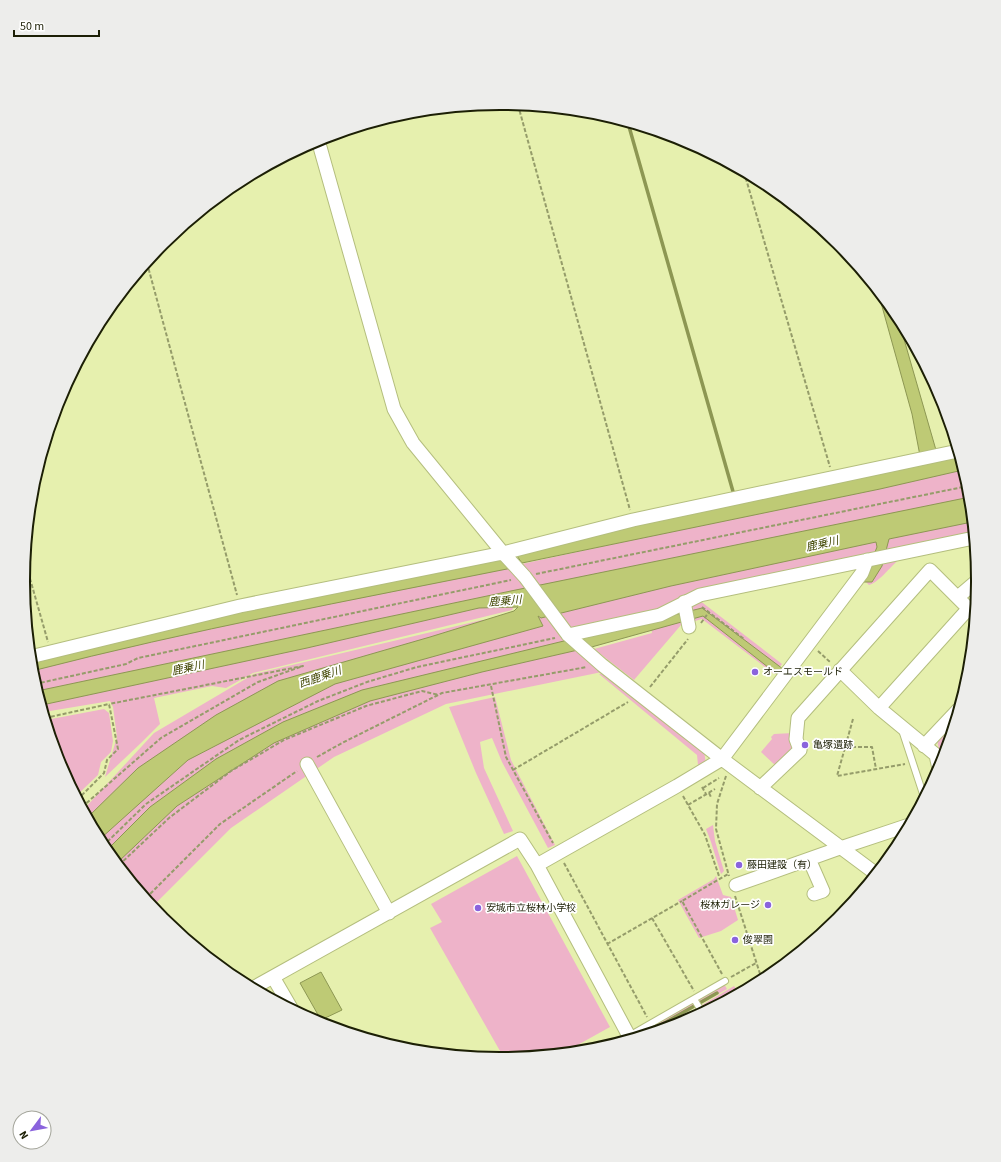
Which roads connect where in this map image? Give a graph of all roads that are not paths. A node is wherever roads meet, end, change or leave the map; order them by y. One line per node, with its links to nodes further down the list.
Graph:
1 (320, 146): 4 (street)
2 (953, 452): 4 (street)
3 (969, 539): 5 (street)
4 (503, 553): 10 (street); 11 (street)
5 (875, 559): 10 (street); 18 (street)
6 (971, 586): 7 (street)
7 (958, 597): 8 (street); 12 (street)
8 (970, 610)
9 (970, 614): 13 (street)
10 (571, 638): 18 (street)
11 (36, 655)
12 (840, 670): 13 (street); 20 (street)
13 (879, 708): 15 (street)
14 (949, 723): 16 (street)
15 (901, 726): 16 (street); 21 (lane)
16 (924, 746): 17 (street)
17 (936, 757)
18 (722, 759): 20 (street); 25 (street)
19 (307, 764): 29 (street)
20 (760, 788): 23 (street)
21 (921, 790)
22 (901, 827): 23 (street)
23 (840, 848): 24 (street); 26 (street)
24 (809, 859): 27 (street); 28 (street)
25 (537, 865): 29 (street); 37 (street)
26 (872, 870)
27 (736, 885)
28 (814, 894)
29 (389, 913): 30 (street)
30 (273, 977): 32 (street); 34 (street)
31 (725, 981): 33 (lane)
32 (259, 985)
33 (696, 998): 35 (lane); 36 (lane)
34 (286, 1000)
35 (699, 1008)
36 (641, 1030)
37 (624, 1035)

